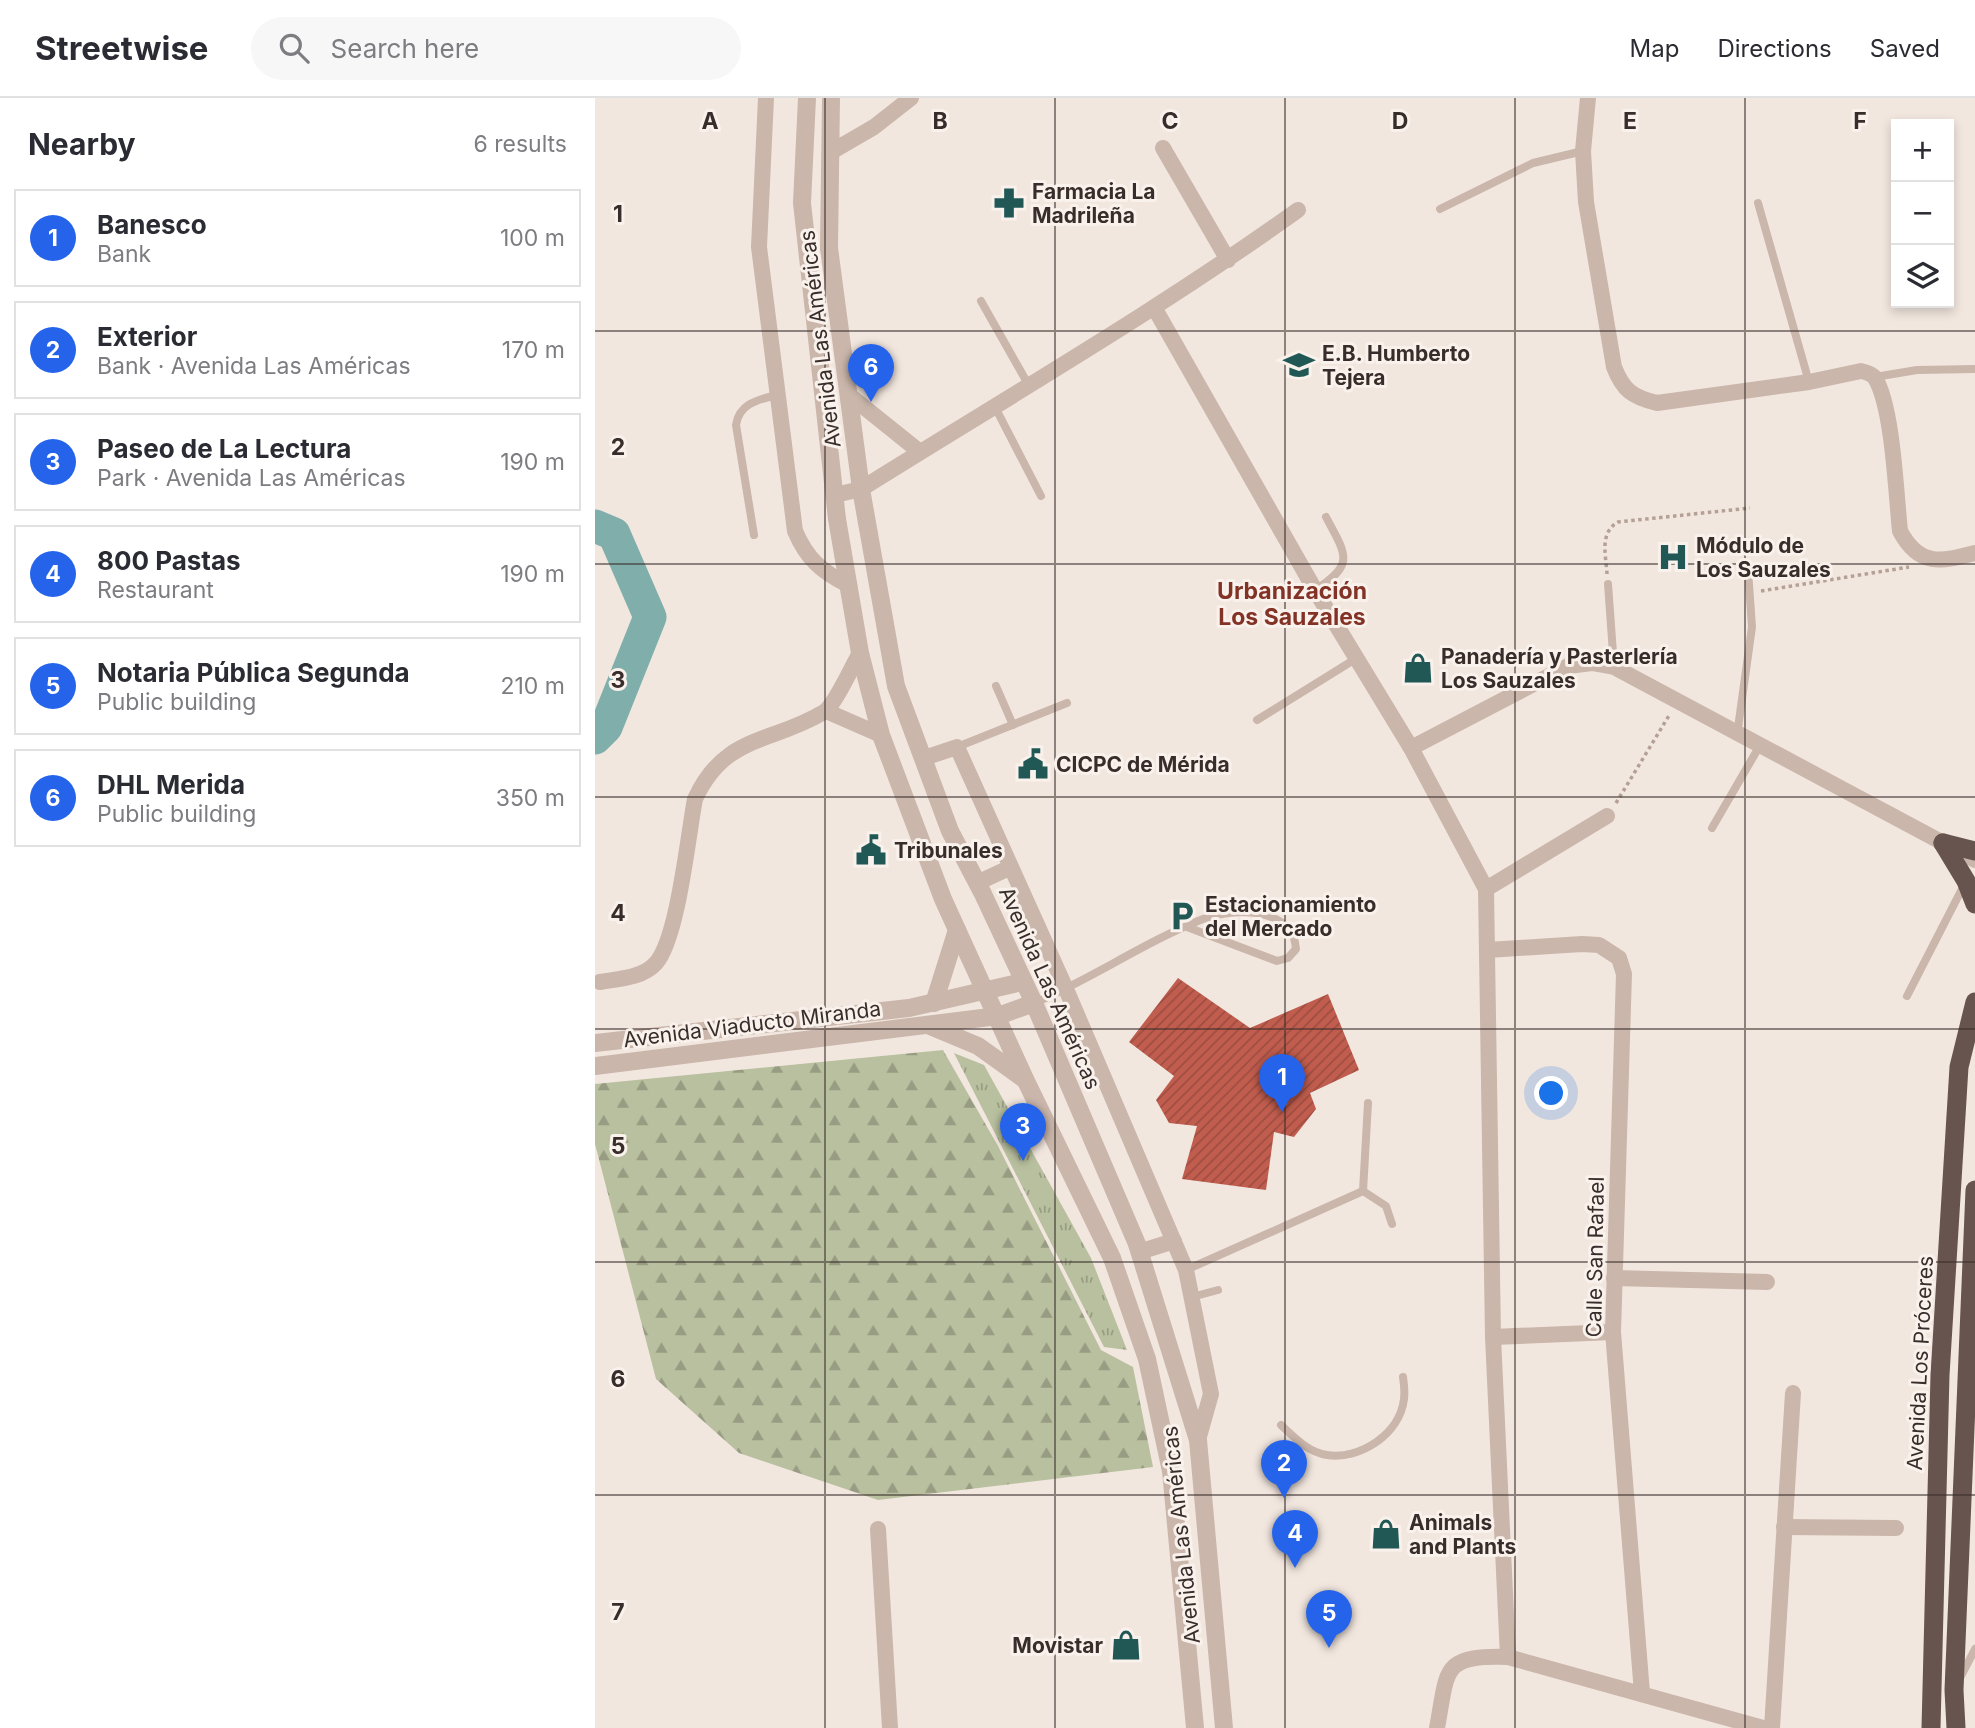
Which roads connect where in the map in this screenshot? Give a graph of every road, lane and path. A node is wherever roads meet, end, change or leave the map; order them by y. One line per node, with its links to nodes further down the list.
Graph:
1 (767, 98): 19 (street)
2 (807, 98): 24 (street, Avenida Las Américas)
3 (831, 98): 8 (street, Avenida Las Américas)
4 (911, 98): 8 (street)
5 (1588, 98): 7 (street)
6 (1163, 148): 12 (street)
7 (1583, 151): 10 (lane); 17 (street)
8 (831, 152): 20 (street, Avenida Las Américas)
9 (1758, 203): 17 (lane)
10 (1440, 209)
11 (1298, 210): 12 (street)
12 (1228, 260): 14 (street)
13 (981, 301): 18 (lane)
14 (1155, 309): 18 (street); 34 (street)
15 (1975, 369): 16 (lane)
16 (1874, 377): 17 (street); 30 (street)
17 (1809, 382)
18 (1028, 384): 21 (street)
19 (776, 395): 28 (lane); 33 (street)
20 (849, 395): 22 (street); 23 (street, Avenida Las Américas)
21 (995, 407): 22 (street); 25 (lane)
22 (921, 452): 23 (street)
23 (861, 489): 24 (street); 50 (street, Avenida Las Américas)
24 (835, 495): 33 (street, Avenida Las Américas)
25 (1041, 496)
26 (1749, 508): 32 (path)
27 (1326, 517): 34 (lane)
28 (754, 534)
29 (1975, 553): 30 (street)
30 (1939, 563): 35 (path)
31 (1748, 570): 35 (lane)
32 (1608, 584): 38 (lane)
33 (848, 585): 36 (street, Avenida Las Américas)
34 (1315, 590): 37 (street)
35 (1751, 593): 45 (lane)
36 (860, 653): 42 (street); 46 (street, Avenida Las Américas)
37 (1357, 658): 43 (lane); 49 (street)
38 (1614, 667): 41 (street); 49 (street)
39 (996, 686): 44 (lane)
40 (1067, 703): 44 (lane)
41 (1677, 703): 45 (street); 51 (path)
42 (826, 711): 46 (street); 64 (street)
43 (1257, 720)
44 (1013, 725): 47 (lane)
45 (1737, 735): 48 (street)
46 (881, 736): 62 (street, Avenida Las Américas)
47 (957, 747): 50 (street); 56 (street)
48 (1759, 747): 52 (lane); 53 (street)
49 (1411, 748): 59 (street)
50 (924, 758): 58 (street, Avenida Las Américas)
51 (1607, 816): 59 (street)
52 (1712, 828)
53 (1943, 843): 54 (highway); 55 (street); 57 (highway)
54 (1975, 851)
55 (1975, 860)
56 (1009, 868): 58 (street); 66 (street)
57 (1966, 881): 60 (highway); 68 (lane)
58 (977, 883): 65 (street, Avenida Las Américas)
59 (1486, 889): 63 (street)
60 (1975, 904)
61 (1187, 927): 61 (lane); 66 (lane)
62 (957, 930): 67 (street, Avenida Las Américas); 70 (street)
63 (1488, 950): 84 (street, Calle San Rafael); 89 (street)
64 (600, 982)
65 (1022, 982): 67 (street, Avenida Viaducto Miranda); 71 (street, Avenida Las Américas)
66 (1066, 989): 71 (lane); 81 (street)
67 (984, 992): 70 (street, Avenida Viaducto Miranda); 72 (street, Avenida Las Américas)
68 (1907, 996)
69 (1975, 1002): 107 (highway, Avenida Los Próceres)
70 (934, 1003): 74 (street, Avenida Viaducto Miranda)
71 (1034, 1003): 72 (street, Avenida Viaducto Miranda); 82 (street, Avenida Las Américas)
72 (998, 1016): 73 (street, Avenida Viaducto Miranda); 76 (street, Avenida Las Américas)
73 (922, 1027): 75 (street, Avenida Viaducto Miranda); 76 (street)
74 (595, 1043)
75 (595, 1066)
76 (1025, 1079): 102 (street, Avenida Las Américas)
77 (1368, 1103): 79 (lane)
78 (1975, 1190): 99 (highway)
79 (1363, 1191): 80 (lane); 83 (lane)
80 (1392, 1224)
81 (1174, 1241): 82 (street); 83 (street)
82 (1139, 1252): 93 (street, Avenida Las Américas)
83 (1186, 1270): 87 (street)
84 (1614, 1278): 85 (street); 88 (street, Calle San Rafael)
85 (1767, 1282)
86 (1219, 1290): 87 (lane)
87 (1192, 1297): 93 (street)
88 (1613, 1332): 89 (street); 100 (street, Calle San Rafael)
89 (1493, 1337): 98 (street)
90 (1403, 1377): 92 (lane)
91 (1793, 1393): 94 (street)
92 (1281, 1426)
93 (1198, 1440): 103 (street, Avenida Las Américas)
94 (1784, 1527): 95 (street); 106 (street)
95 (1896, 1528)
96 (878, 1529): 101 (street)
97 (1975, 1649): 99 (lane)
98 (1509, 1657): 100 (street); 104 (street)
99 (1954, 1690): 108 (highway)
100 (1641, 1693): 105 (street)
101 (890, 1728)
102 (1195, 1728)
103 (1224, 1728)
104 (1437, 1728)
105 (1763, 1728)
106 (1772, 1728)
107 (1931, 1728)
108 (1956, 1728)

